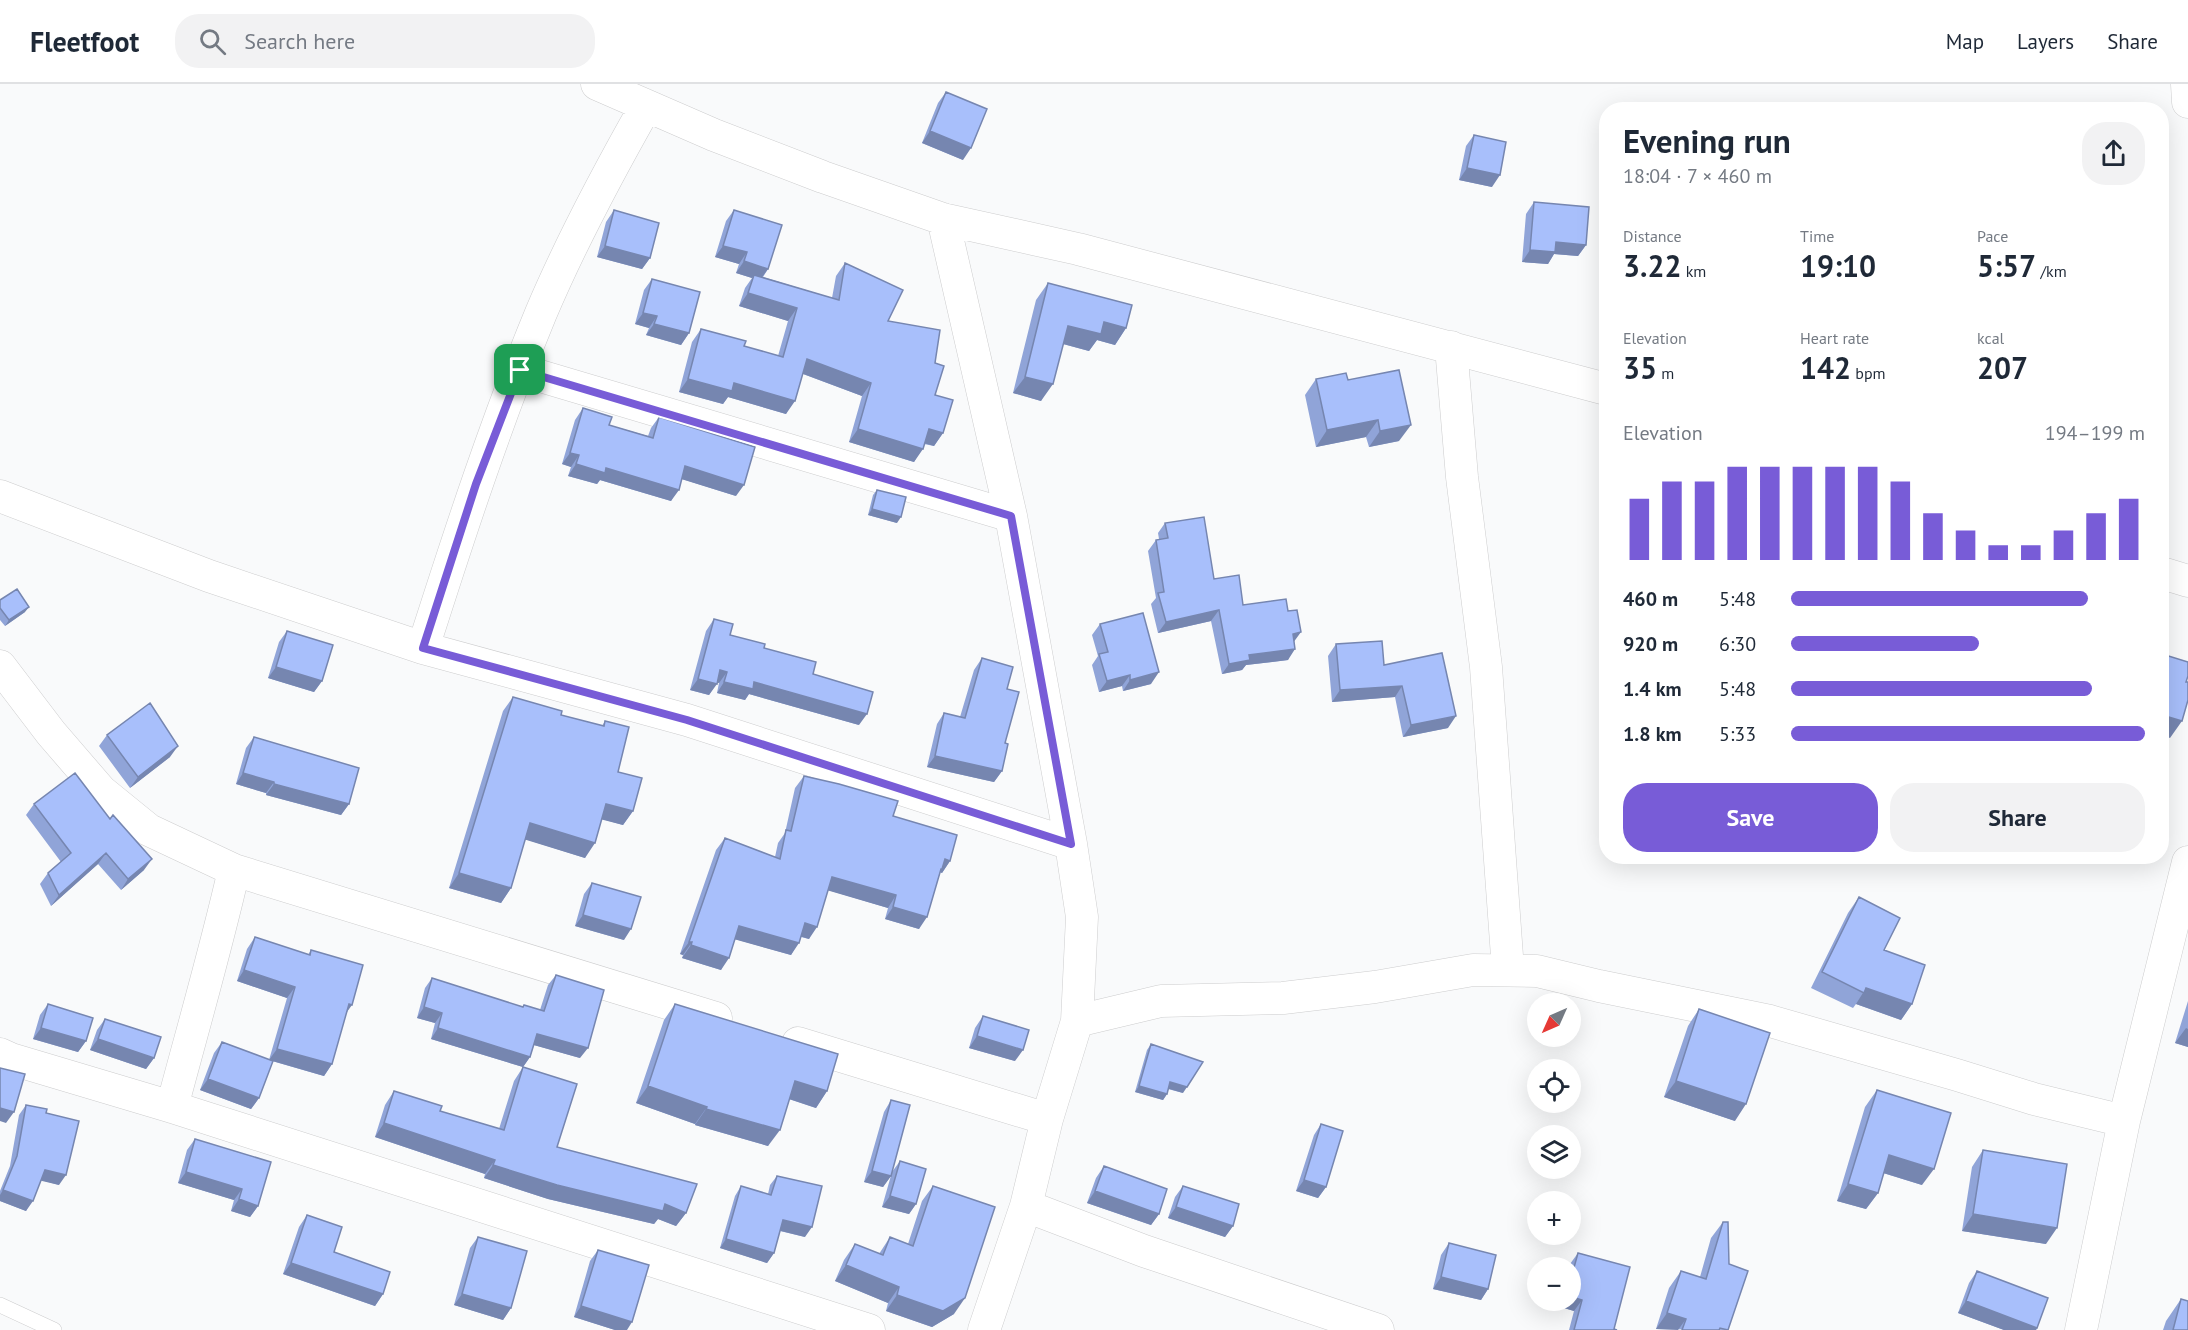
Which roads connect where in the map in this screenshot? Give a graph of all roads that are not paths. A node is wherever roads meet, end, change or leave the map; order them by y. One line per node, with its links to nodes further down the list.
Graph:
1 (597, 84): 4 (street)
2 (2187, 84): 3 (street)
3 (2188, 102)
4 (646, 106): 5 (street); 7 (street)
5 (943, 219): 6 (street); 10 (street)
6 (1451, 347): 8 (street); 18 (street)
7 (520, 370): 10 (street); 13 (street)
8 (1598, 380)
9 (0, 496): 13 (street)
10 (1011, 516): 15 (street)
11 (2169, 575): 12 (street)
12 (2188, 581)
13 (423, 648): 15 (street)
14 (0, 666): 17 (street)
15 (1071, 844): 19 (street)
16 (2188, 862): 25 (street)
17 (234, 870): 20 (street); 23 (street)
18 (1508, 970): 19 (street); 25 (street)
19 (1077, 1021): 24 (street)
20 (738, 1024)
21 (772, 1035): 24 (street)
22 (0, 1054): 23 (street)
23 (172, 1107): 29 (street)
24 (1047, 1119): 26 (street)
25 (2124, 1121): 32 (street)
26 (1026, 1206): 30 (street); 31 (street)
27 (0, 1305): 28 (lane)
28 (54, 1330)
29 (868, 1330)
30 (984, 1330)
31 (1378, 1330)
32 (2081, 1330)

